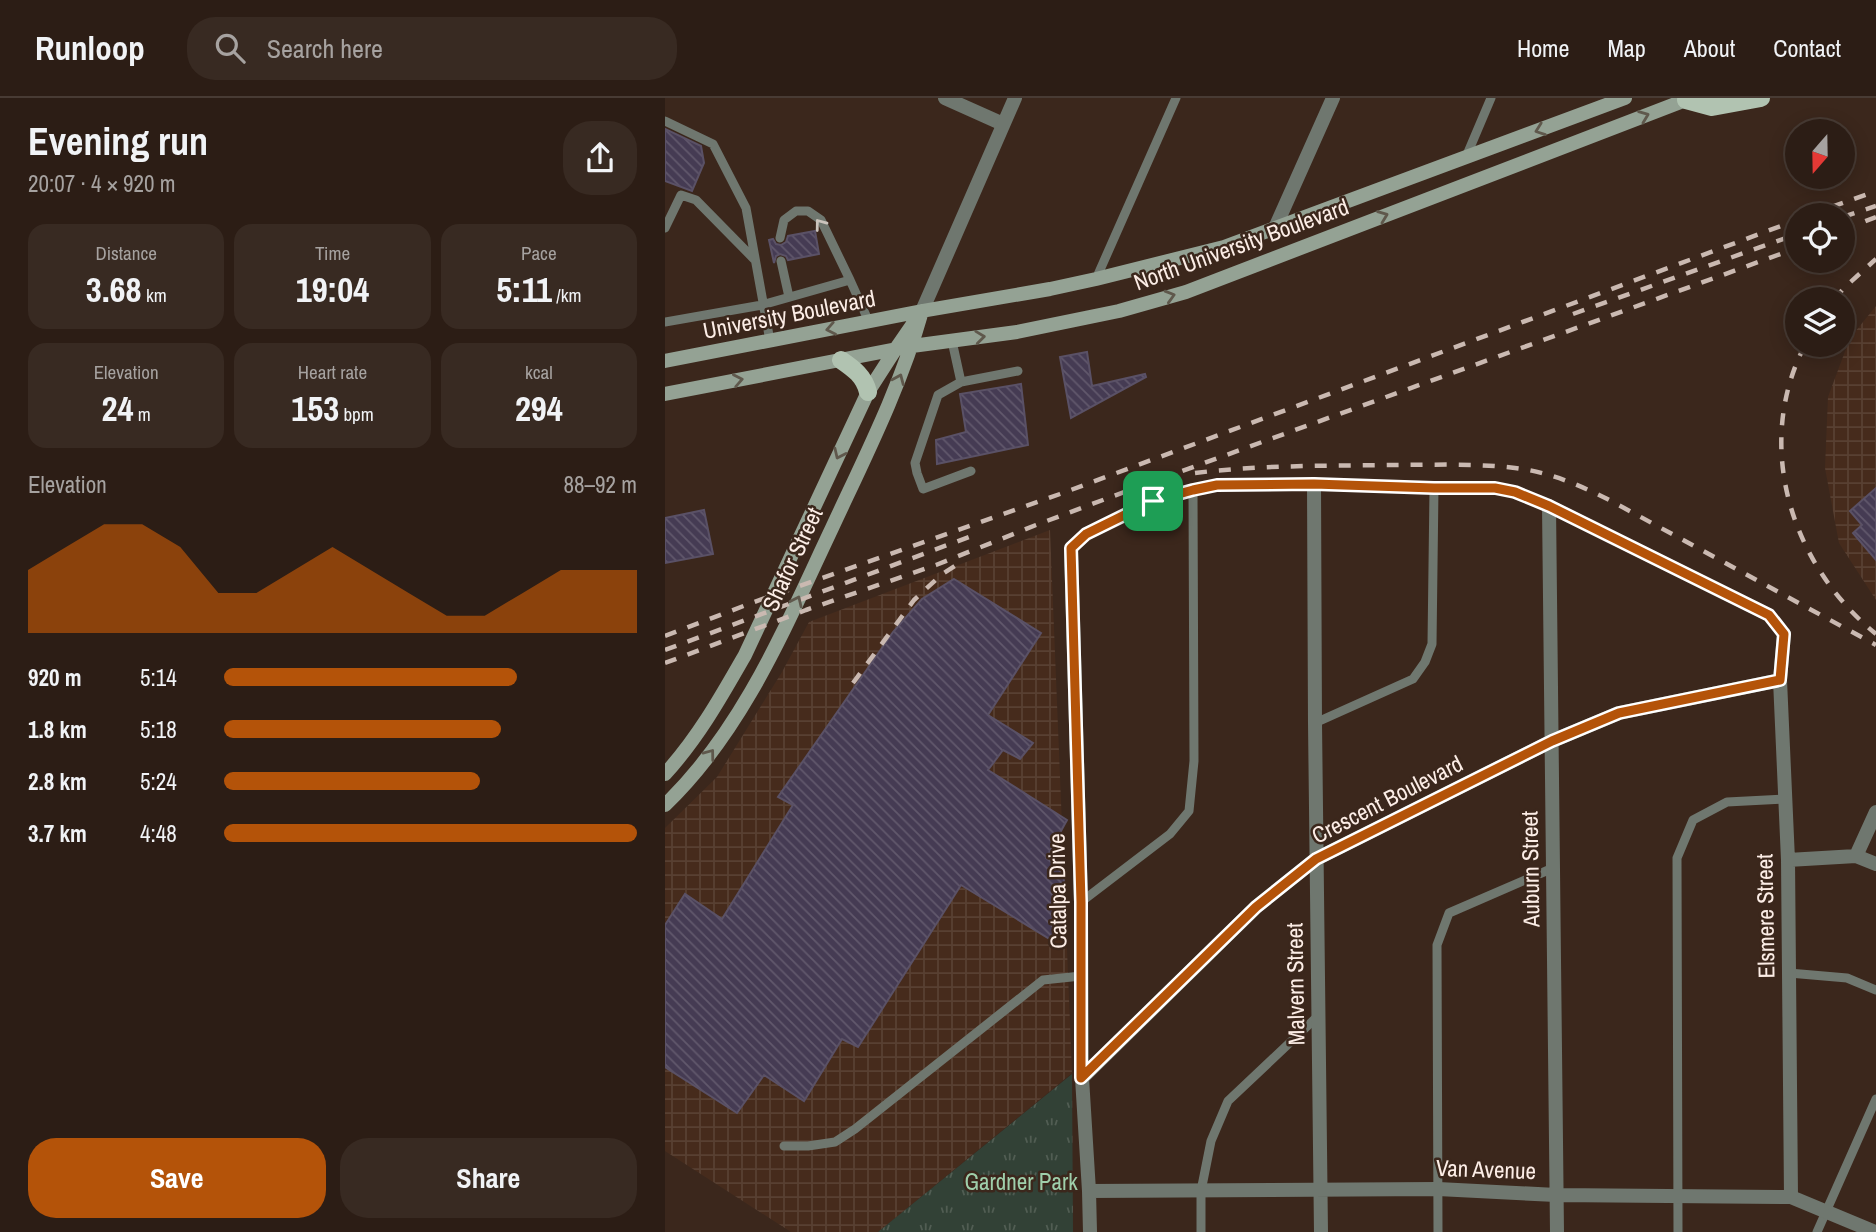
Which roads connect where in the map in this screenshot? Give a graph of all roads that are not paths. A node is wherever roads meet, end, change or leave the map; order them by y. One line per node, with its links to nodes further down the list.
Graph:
1 (945, 98): 10 (street)
2 (1015, 98): 10 (street, Shafor Street)
3 (1176, 98): 17 (lane)
4 (1333, 98): 13 (street)
5 (1491, 98): 11 (lane)
6 (1625, 98): 11 (main road, North University Boulevard, one-way to 11)
7 (1761, 98): 8 (main road)
8 (1688, 99): 25 (main road, North University Boulevard, one-way to 8)
9 (665, 121): 15 (lane)
10 (1003, 124): 21 (street, Shafor Street)
11 (1466, 157): 13 (main road, North University Boulevard)
12 (665, 228): 15 (lane)
13 (1275, 228): 17 (main road, North University Boulevard)
14 (780, 238): 18 (lane, one-way to 14)
15 (755, 260): 20 (lane)
16 (781, 261): 19 (lane)
17 (1096, 279): 21 (main road, North University Boulevard)
18 (850, 280): 19 (lane); 23 (lane)
19 (789, 297): 20 (lane)
20 (762, 305): 22 (lane); 24 (lane)
21 (922, 311): 23 (main road, University Boulevard); 26 (main road, Shafor Street); 27 (main road, Shafor Street)
22 (665, 322)
23 (869, 322): 24 (main road, University Boulevard, one-way to 24)
24 (770, 341): 29 (main road, University Boulevard)
25 (952, 341): 26 (main road, North University Boulevard); 31 (lane)
26 (912, 346): 27 (main road, North University Boulevard); 46 (main road, Shafor Street, one-way to 26)
27 (895, 350): 28 (main road, North University Boulevard); 32 (main road, Shafor Street)
28 (841, 360): 32 (main road); 33 (main road, North University Boulevard, one-way to 28)
29 (665, 361)
30 (1018, 371): 31 (lane)
31 (961, 382): 34 (lane)
32 (868, 392): 44 (main road, Shafor Street, one-way to 44)
33 (665, 394)
34 (971, 471)
35 (1314, 484): 36 (lane); 37 (lane); 42 (street, Malvern Street)
36 (1434, 488): 38 (lane); 42 (lane)
37 (1193, 490): 39 (lane); 53 (lane)
38 (1549, 506): 40 (lane); 43 (street, Auburn Street)
39 (1071, 548): 53 (street, Catalpa Drive)
40 (1784, 634): 41 (street, Elsmere Street)
41 (1780, 680): 43 (street, Crescent Boulevard); 45 (street, Elsmere Street)
42 (1315, 723): 49 (street, Malvern Street)
43 (1552, 741): 49 (street, Crescent Boulevard); 52 (street, Auburn Street)
44 (665, 774)
45 (1786, 799): 50 (street, Elsmere Street); 66 (lane)
46 (665, 805)
47 (1876, 812): 48 (street)
48 (1856, 856): 50 (street); 51 (street)
49 (1316, 859): 57 (street, Malvern Street); 58 (street, Crescent Boulevard)
50 (1788, 860): 54 (street, Elsmere Street)
51 (1876, 864)
52 (1553, 868): 61 (lane); 65 (street, Auburn Street)
53 (1081, 902): 55 (street, Catalpa Drive)
54 (1789, 973): 56 (lane); 67 (street, Elsmere Street)
55 (1081, 976): 58 (street, Catalpa Drive); 60 (lane)
56 (1876, 990)
57 (1318, 1016): 63 (lane); 64 (street, Malvern Street)
58 (1081, 1078): 62 (street, Catalpa Drive)
59 (1876, 1099): 68 (lane)
60 (784, 1146)
61 (1438, 1189): 64 (street, Van Avenue); 65 (street, Van Avenue); 72 (lane)
62 (1089, 1191): 63 (street, Van Avenue); 69 (street, Catalpa Drive)
63 (1201, 1191): 64 (street, Van Avenue); 70 (lane)
64 (1321, 1191): 71 (street, Malvern Street)
65 (1556, 1195): 66 (street, Van Avenue); 73 (street, Auburn Street)
66 (1678, 1196): 67 (street, Van Avenue); 74 (lane)
67 (1791, 1197): 68 (street, Van Avenue)
68 (1827, 1211): 75 (lane); 76 (street, Van Avenue)
69 (1090, 1232)
70 (1201, 1232)
71 (1321, 1232)
72 (1438, 1232)
73 (1557, 1232)
74 (1678, 1232)
75 (1817, 1232)
76 (1875, 1232)

